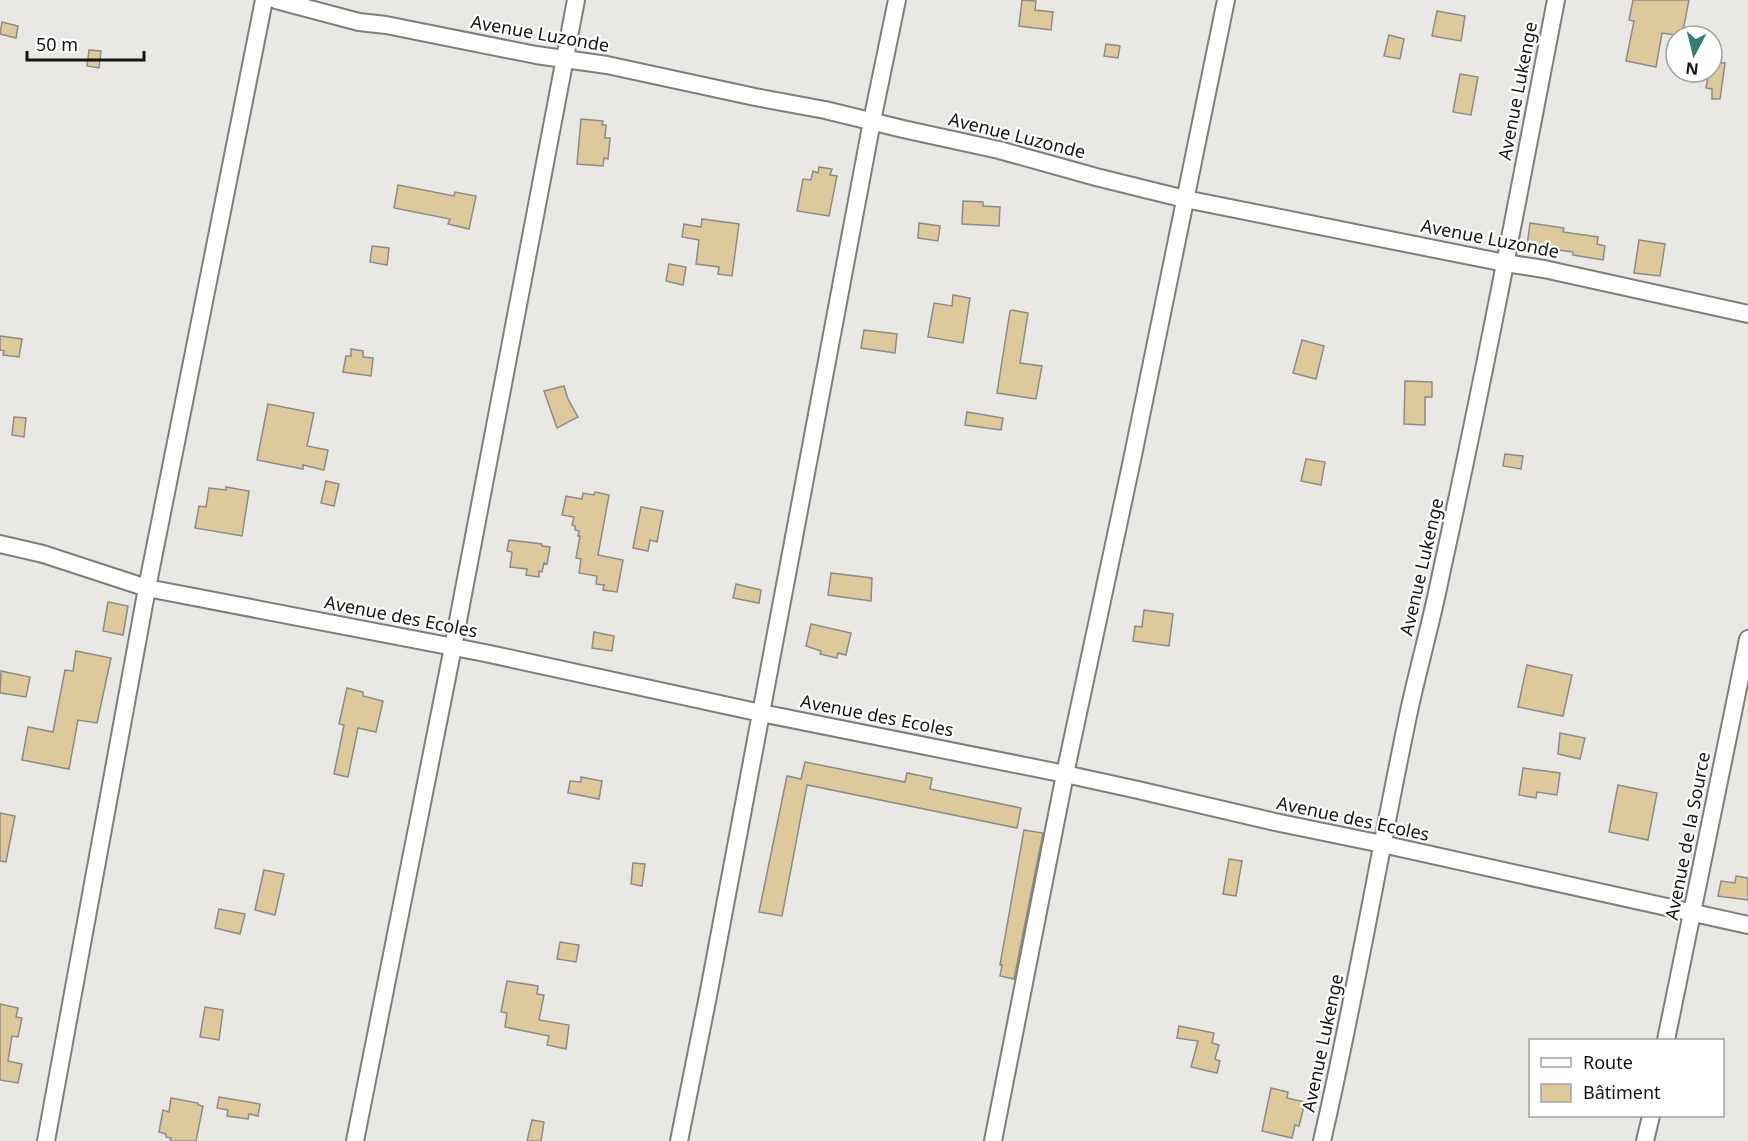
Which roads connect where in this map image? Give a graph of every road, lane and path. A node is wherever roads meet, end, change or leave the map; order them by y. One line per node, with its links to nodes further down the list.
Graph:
1 (264, 0): 13 (street)
2 (276, 0): 7 (street, Avenue Luzonde)
3 (576, 0): 7 (street)
4 (897, 0): 8 (street)
5 (1226, 0): 9 (street)
6 (1556, 0): 10 (street, Avenue Lukenge)
7 (564, 60): 8 (street, Avenue Luzonde); 15 (street)
8 (872, 121): 9 (street, Avenue Luzonde); 16 (street)
9 (1185, 199): 10 (street, Avenue Luzonde); 17 (street)
10 (1505, 263): 11 (street, Avenue Luzonde); 18 (street, Avenue Lukenge)
11 (1748, 314)
12 (0, 544): 13 (street, Avenue des Ecoles)
13 (147, 588): 15 (street, Avenue des Ecoles); 23 (street)
14 (1748, 639): 19 (street, Avenue de la Source)
15 (453, 647): 16 (street, Avenue des Ecoles); 24 (street)
16 (761, 713): 17 (street, Avenue des Ecoles); 25 (street)
17 (1065, 774): 18 (street, Avenue des Ecoles); 26 (street)
18 (1382, 844): 19 (street, Avenue des Ecoles); 27 (street, Avenue Lukenge)
19 (1693, 914): 20 (street, Avenue des Ecoles); 21 (street, Avenue de la Source)
20 (1748, 925)
21 (1666, 1039)
22 (1651, 1117): 28 (street)
23 (46, 1141)
24 (356, 1141)
25 (679, 1141)
26 (993, 1141)
27 (1322, 1141)
28 (1645, 1141)

